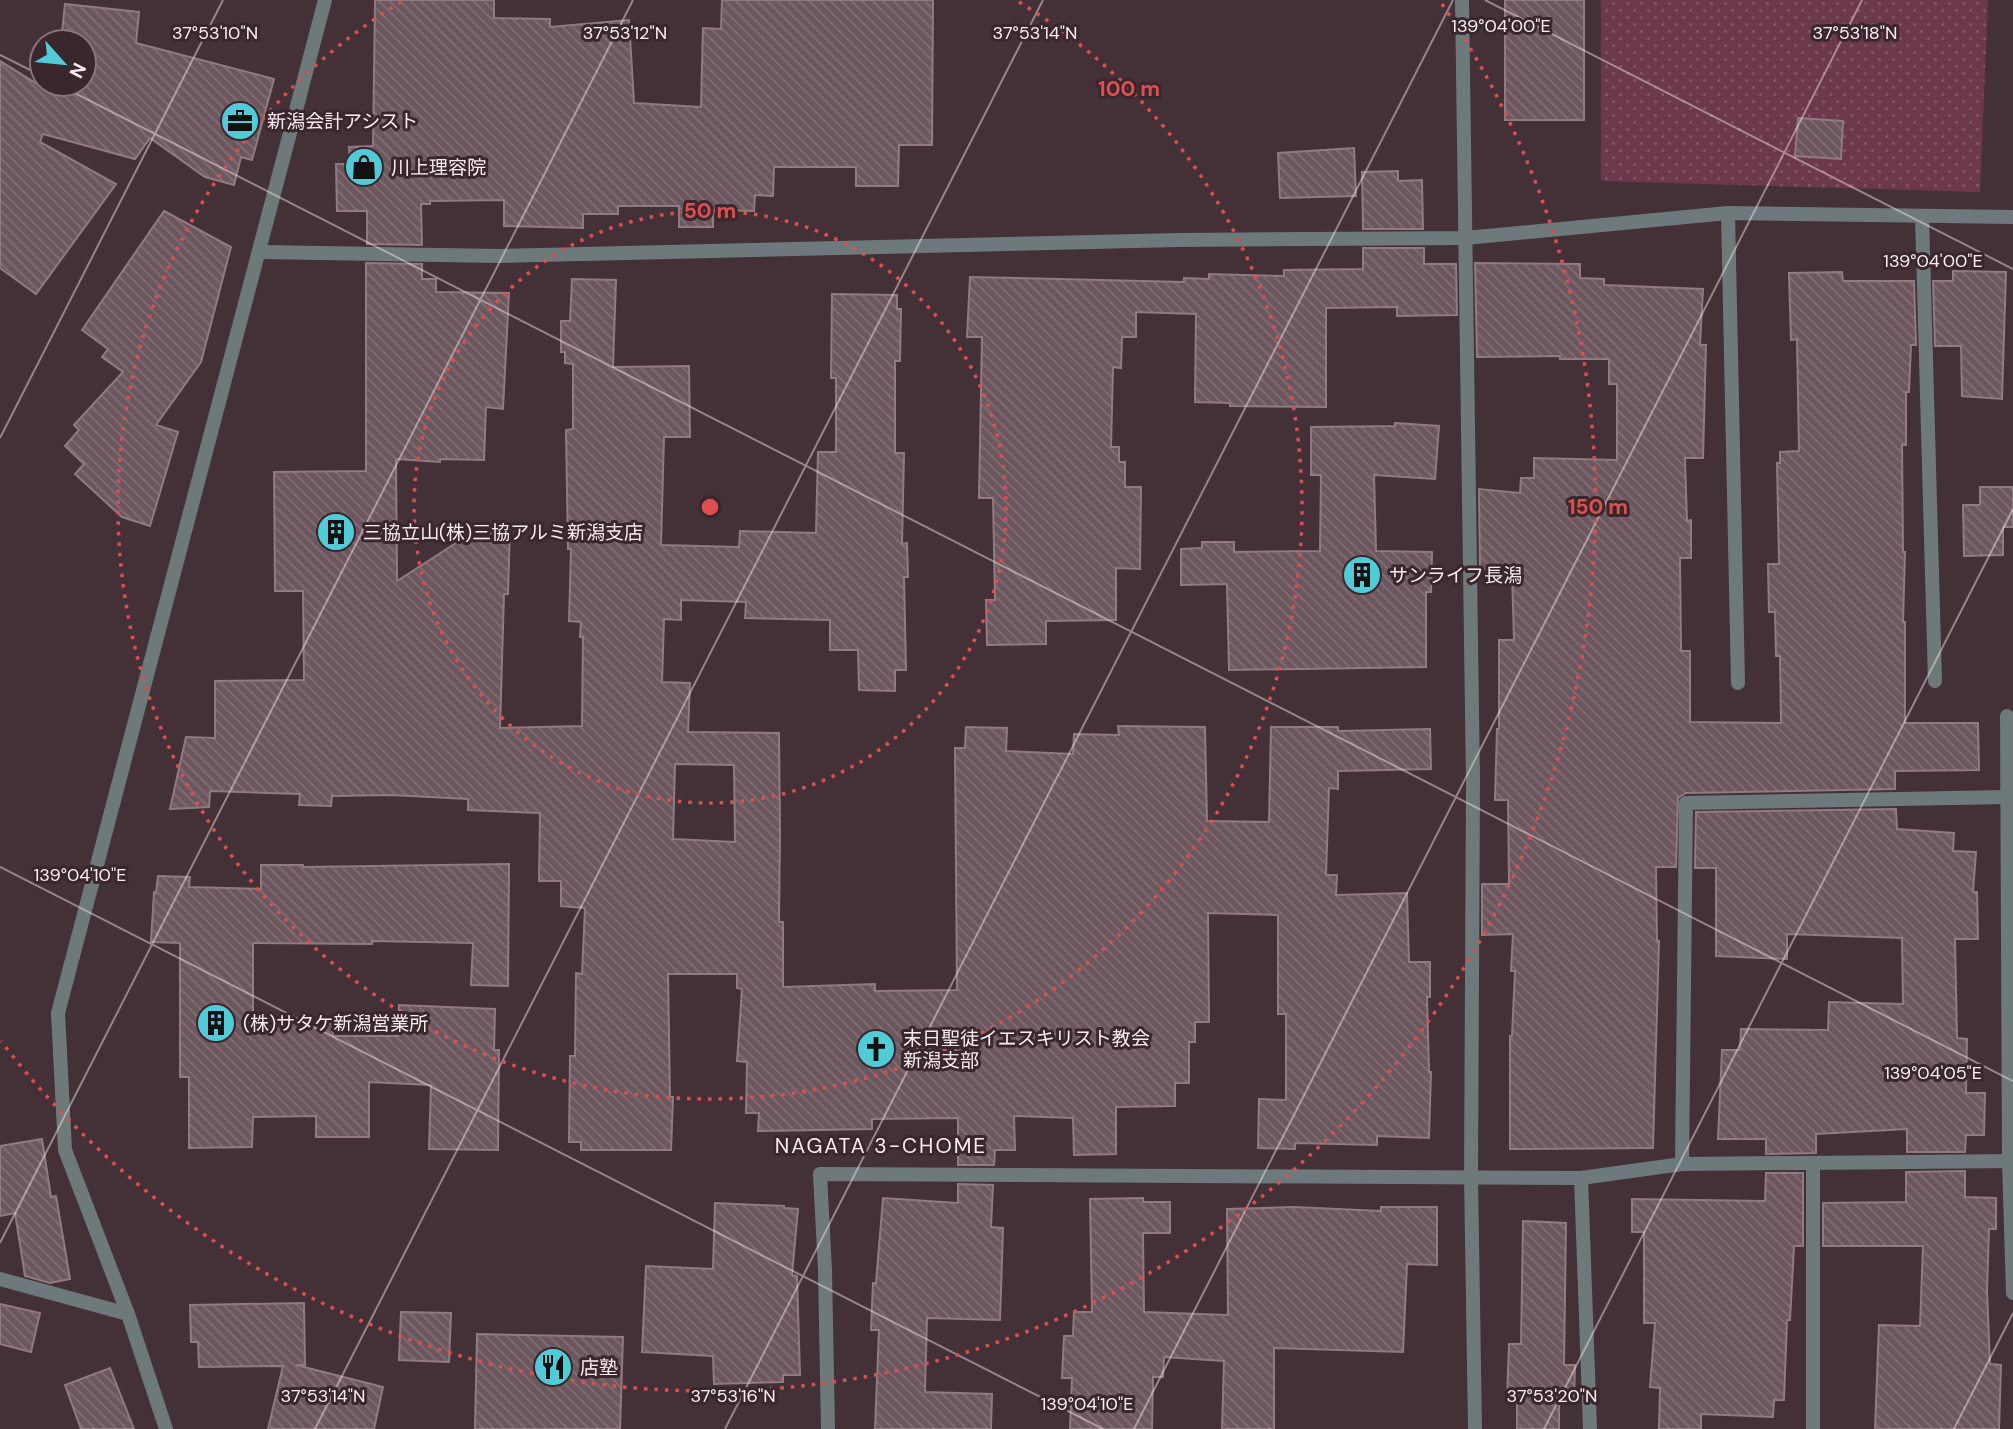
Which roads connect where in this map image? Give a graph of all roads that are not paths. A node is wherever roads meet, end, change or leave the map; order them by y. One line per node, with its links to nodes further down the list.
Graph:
1 (326, 0): 7 (street)
2 (1462, 0): 6 (street)
3 (1728, 213): 4 (street); 6 (street); 9 (street)
4 (1922, 216): 5 (street); 8 (street)
5 (2013, 217)
6 (1466, 238): 7 (street); 15 (street)
7 (261, 253): 19 (street)
8 (1935, 681)
9 (1738, 682)
10 (2007, 716): 11 (street)
11 (2007, 797): 12 (street); 14 (street)
12 (2011, 1161): 13 (street); 18 (street)
13 (1813, 1163): 14 (street); 24 (street)
14 (1682, 1164): 16 (street)
15 (1471, 1176): 16 (street); 21 (street); 22 (street)
16 (1581, 1178): 23 (street)
17 (0, 1279): 19 (street)
18 (2013, 1293)
19 (128, 1314): 20 (street)
20 (166, 1429)
21 (828, 1429)
22 (1475, 1429)
23 (1590, 1429)
24 (1812, 1429)

